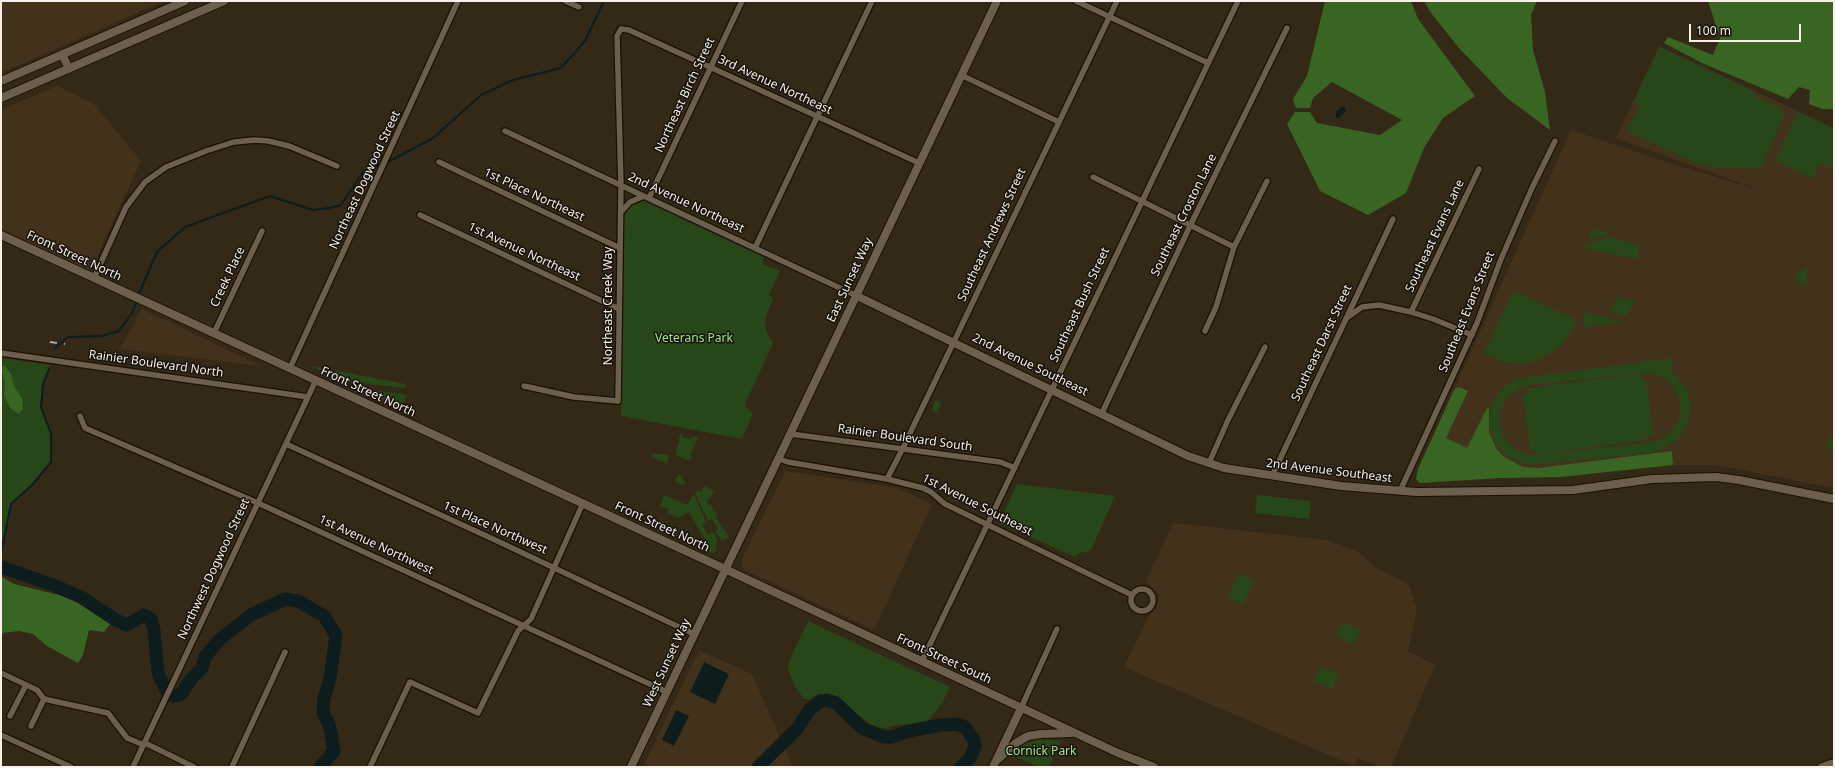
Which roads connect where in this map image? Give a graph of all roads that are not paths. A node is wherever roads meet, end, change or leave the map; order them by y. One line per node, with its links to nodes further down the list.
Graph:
1 (185, 1): 15 (main road)
2 (224, 1): 18 (main road)
3 (458, 1): 55 (street, Northeast Dogwood Street)
4 (565, 1): 11 (street)
5 (742, 1): 17 (street, Northeast Birch Street)
6 (872, 1): 22 (street)
7 (996, 1): 19 (main road, East Sunset Way)
8 (1076, 1): 12 (street)
9 (1117, 1): 12 (street, Southeast Andrews Street)
10 (1238, 1): 16 (street, Southeast Bush Street)
11 (579, 7)
12 (1109, 17): 16 (street); 23 (street, Southeast Andrews Street)
13 (1287, 28): 38 (street, Southeast Croston Lane)
14 (621, 29): 17 (street, 3rd Avenue Northeast); 32 (street, Northeast Creek Way)
15 (62, 54): 18 (main road); 20 (main road)
16 (1208, 63): 34 (street, Southeast Bush Street)
17 (710, 67): 22 (street, 3rd Avenue Northeast); 33 (street, Northeast Birch Street)
18 (69, 69): 21 (main road)
19 (961, 75): 23 (street); 27 (main road, East Sunset Way)
20 (1, 81)
21 (1, 98)
22 (817, 117): 27 (street, 3rd Avenue Northeast); 43 (street)
23 (1059, 122): 52 (street, Southeast Andrews Street)
24 (505, 131): 32 (street, 2nd Avenue Northeast)
25 (1556, 141): 51 (street, Southeast Evans Street)
26 (439, 162): 42 (street, 1st Place Northeast)
27 (919, 164): 45 (main road, East Sunset Way)
28 (337, 166): 44 (street)
29 (1479, 169): 47 (street, Southeast Evans Lane)
30 (1093, 177): 34 (street)
31 (1267, 181): 41 (street)
32 (621, 185): 33 (street, 2nd Avenue Northeast); 35 (street, Northeast Creek Way)
33 (647, 197): 35 (street); 43 (street, 2nd Avenue Northeast)
34 (1141, 202): 38 (street); 58 (street, Southeast Bush Street)
35 (621, 213): 42 (street, Northeast Creek Way)
36 (420, 214): 46 (street, 1st Avenue Northeast)
37 (1393, 219): 48 (street, Southeast Darst Street)
38 (1190, 226): 41 (street); 60 (street, Southeast Croston Lane)
39 (262, 231): 50 (street, Creek Place)
40 (1, 235): 44 (main road, Front Street North)
41 (1234, 247): 49 (street)
42 (620, 248): 46 (street, Northeast Creek Way)
43 (755, 248): 45 (street, 2nd Avenue Northeast)
44 (94, 278): 50 (main road, Front Street North)
45 (857, 296): 52 (main road, 2nd Avenue Southeast); 62 (main road, East Sunset Way)
46 (619, 309): 57 (street, Northeast Creek Way)
47 (1411, 312): 48 (street); 51 (street)
48 (1344, 324): 68 (street, Southeast Darst Street)
49 (1205, 331)
50 (214, 333): 55 (main road, Front Street North)
51 (1472, 334): 70 (street, Southeast Evans Street)
52 (954, 342): 58 (main road, 2nd Avenue Southeast); 64 (street, Southeast Andrews Street)
53 (1265, 346): 66 (street)
54 (1, 353): 59 (street, Rainier Boulevard North)
55 (290, 368): 56 (main road, Front Street North)
56 (316, 380): 59 (street, Northwest Dogwood Street); 73 (main road, Front Street North)
57 (524, 386)
58 (1052, 389): 60 (main road, 2nd Avenue Southeast); 67 (street, Southeast Bush Street)
59 (308, 397): 63 (street, Northwest Dogwood Street)
60 (1102, 413): 66 (main road, 2nd Avenue Southeast)
61 (80, 416): 72 (street, 1st Avenue Northwest)
62 (791, 434): 64 (street, Rainier Boulevard South); 65 (main road, East Sunset Way)
63 (286, 444): 72 (street, Northwest Dogwood Street); 75 (street, 1st Place Northwest)
64 (902, 450): 67 (street, Rainier Boulevard South); 69 (street, Southeast Andrews Street)
65 (779, 459): 69 (street, 1st Avenue Southeast); 76 (main road, East Sunset Way)
66 (1209, 463): 68 (main road, 2nd Avenue Southeast)
67 (1014, 468): 74 (street, Southeast Bush Street)
68 (1272, 476): 70 (main road, 2nd Avenue Southeast)
69 (887, 479): 74 (street, 1st Avenue Southeast)
70 (1400, 491): 71 (main road, 2nd Avenue Southeast)
71 (1834, 499)
72 (258, 503): 78 (street, 1st Avenue Northwest); 92 (street, Northwest Dogwood Street)
73 (583, 504): 75 (street); 76 (main road, Front Street North)
74 (987, 524): 77 (street, 1st Avenue Southeast); 82 (street, Southeast Bush Street)
75 (555, 568): 78 (street); 80 (street, 1st Place Northwest)
76 (725, 569): 80 (main road, West Sunset Way); 82 (main road, Front Street South)
77 (1132, 595): 77 (street)
78 (524, 625): 85 (street, 1st Avenue Northwest); 99 (street)
79 (1057, 629): 87 (street)
80 (694, 634): 85 (main road, West Sunset Way)
81 (285, 652): 98 (street)
82 (922, 662): 87 (main road, Front Street South)
83 (1, 673): 84 (street)
84 (26, 684): 86 (street); 88 (street)
85 (667, 692): 100 (main road, West Sunset Way)
86 (44, 699): 89 (street); 92 (street)
87 (1021, 708): 90 (main road, Front Street South); 93 (main road)
88 (10, 716)
89 (31, 726)
90 (1075, 733): 93 (main road); 101 (main road, Front Street South)
91 (1, 735): 95 (street)
92 (144, 744): 96 (street, Northwest Dogwood Street); 97 (street)
93 (995, 764)
94 (1834, 764): 102 (main road)
95 (71, 767)
96 (133, 767)
97 (194, 767)
98 (232, 767)
99 (370, 767)
100 (631, 767)
101 (1154, 767)
102 (1822, 767)

